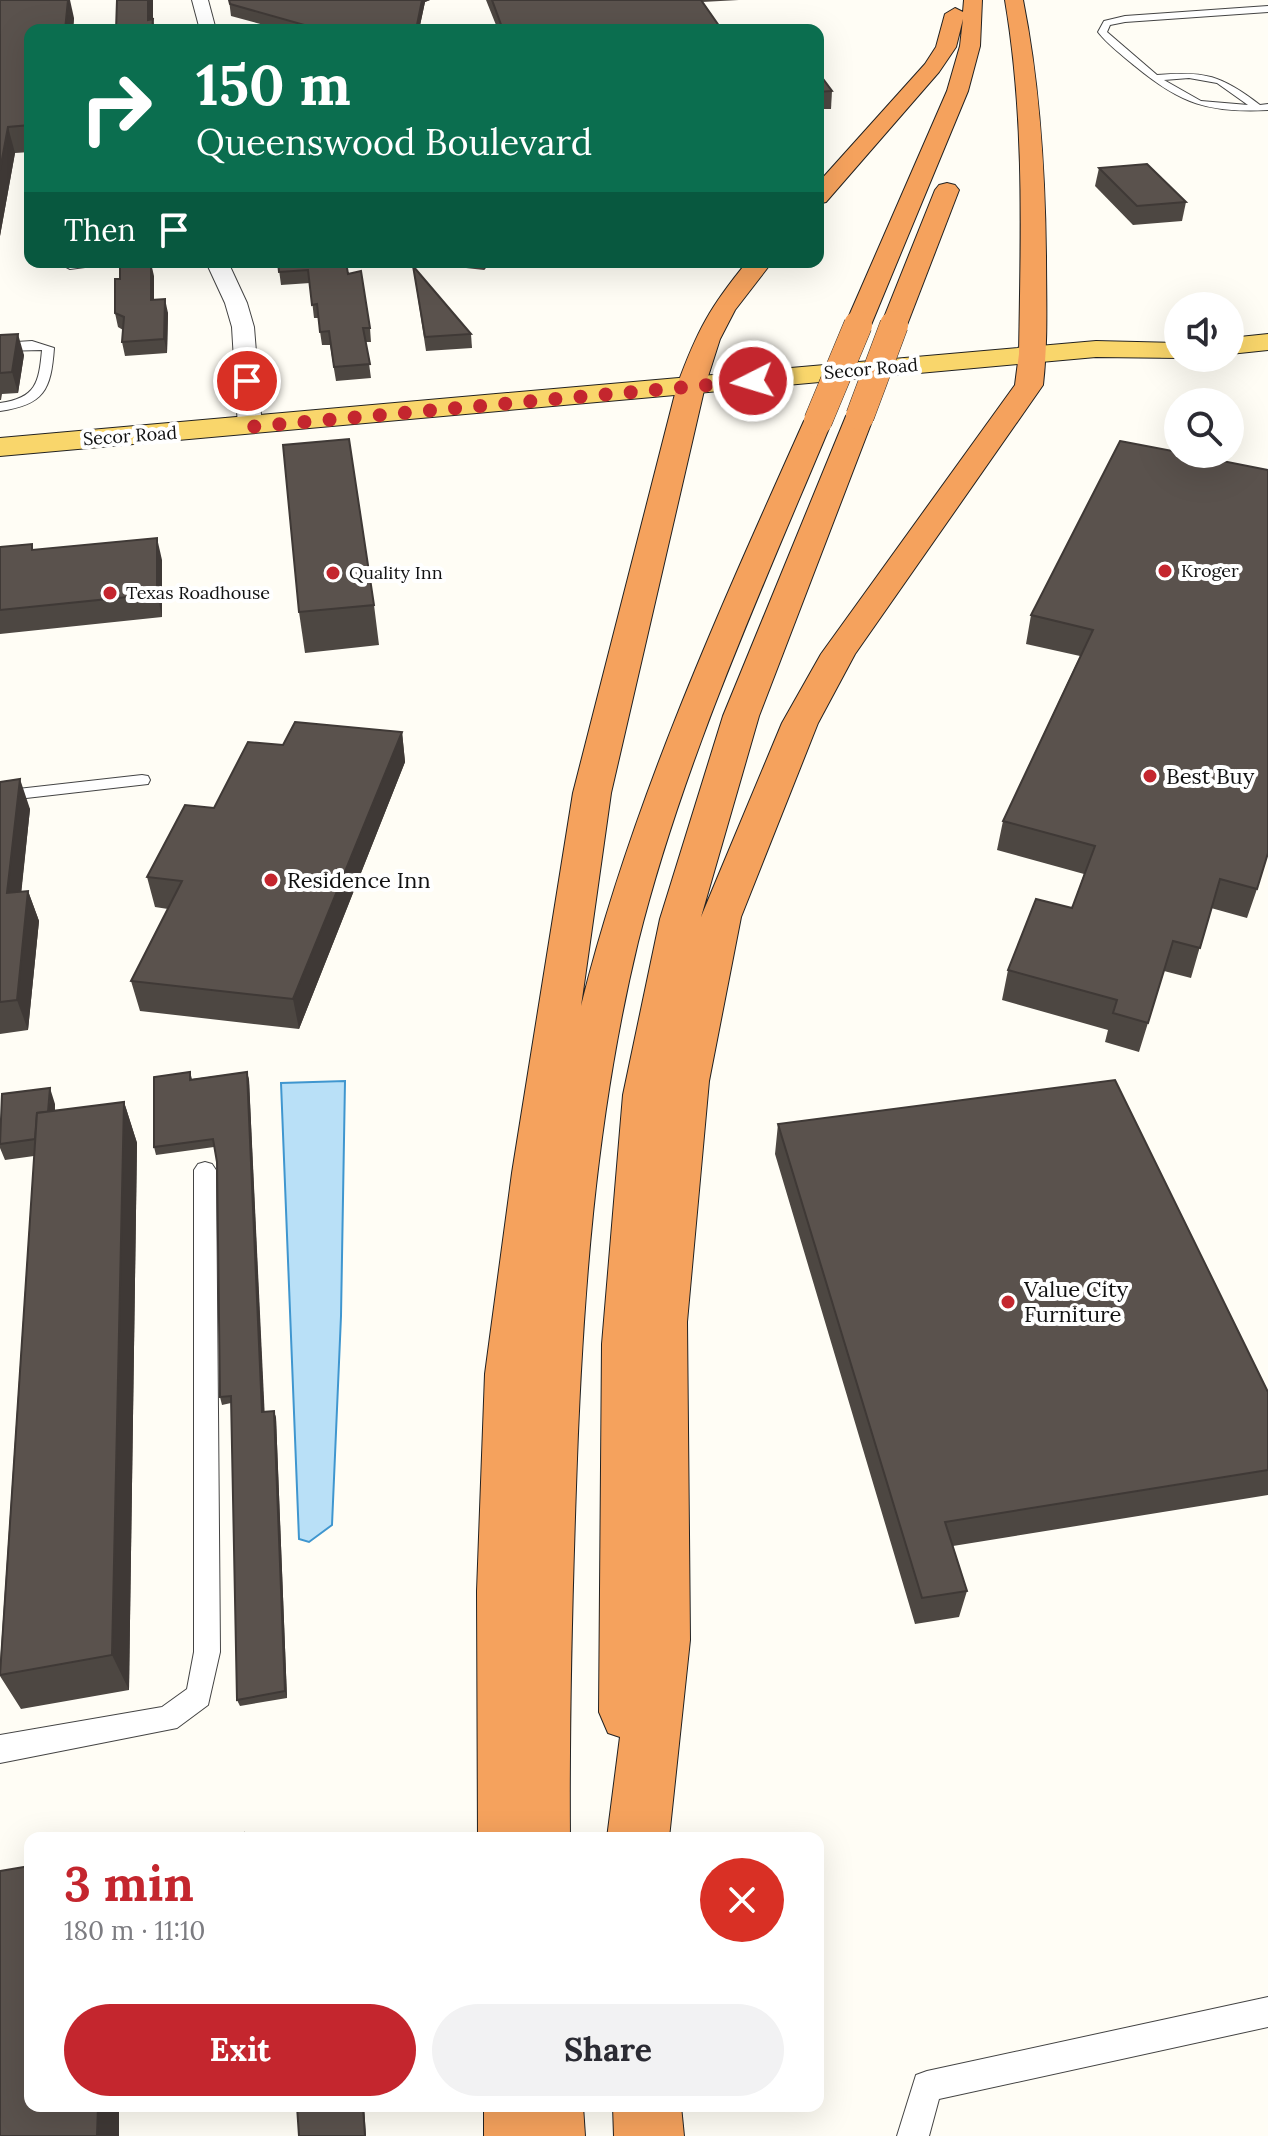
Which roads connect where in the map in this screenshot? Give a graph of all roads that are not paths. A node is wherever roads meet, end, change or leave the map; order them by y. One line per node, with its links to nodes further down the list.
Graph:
1 (200, 0): 7 (street)
2 (957, 0): 12 (highway)
3 (973, 0): 26 (highway, bridge)
4 (999, 0): 8 (highway)
5 (1014, 0): 23 (highway)
6 (1268, 9): 9 (lane)
7 (206, 24)
8 (997, 42)
9 (1154, 78): 10 (lane); 10 (lane)
10 (1263, 108)
11 (955, 171): 26 (highway, bridge)
12 (824, 190)
13 (220, 268): 27 (street)
14 (755, 268): 24 (highway)
15 (1268, 322): 16 (main road)
16 (1244, 324)
17 (1164, 331): 21 (main road, Secor Road)
18 (1268, 342): 19 (main road)
19 (1244, 345)
20 (0, 347): 25 (lane)
21 (1121, 347): 22 (main road, Secor Road); 23 (main road, Secor Road)
22 (1164, 353)
23 (1033, 354): 24 (main road, Secor Road); 36 (highway)
24 (691, 386): 27 (main road, Secor Road); 33 (highway)
25 (0, 407)
26 (839, 418): 34 (highway); 35 (highway)
27 (250, 427): 28 (main road, Secor Road)
28 (0, 447)
29 (142, 780): 30 (lane)
30 (0, 796)
31 (205, 1170): 32 (lane)
32 (0, 1749)
33 (509, 1832)
34 (539, 1832)
35 (630, 1832)
36 (639, 1832)
37 (1268, 2012): 44 (lane)
38 (518, 2112): 41 (highway)
39 (549, 2112): 42 (highway)
40 (647, 2112): 43 (highway)
41 (519, 2136)
42 (550, 2136)
43 (649, 2136)
44 (913, 2136)

